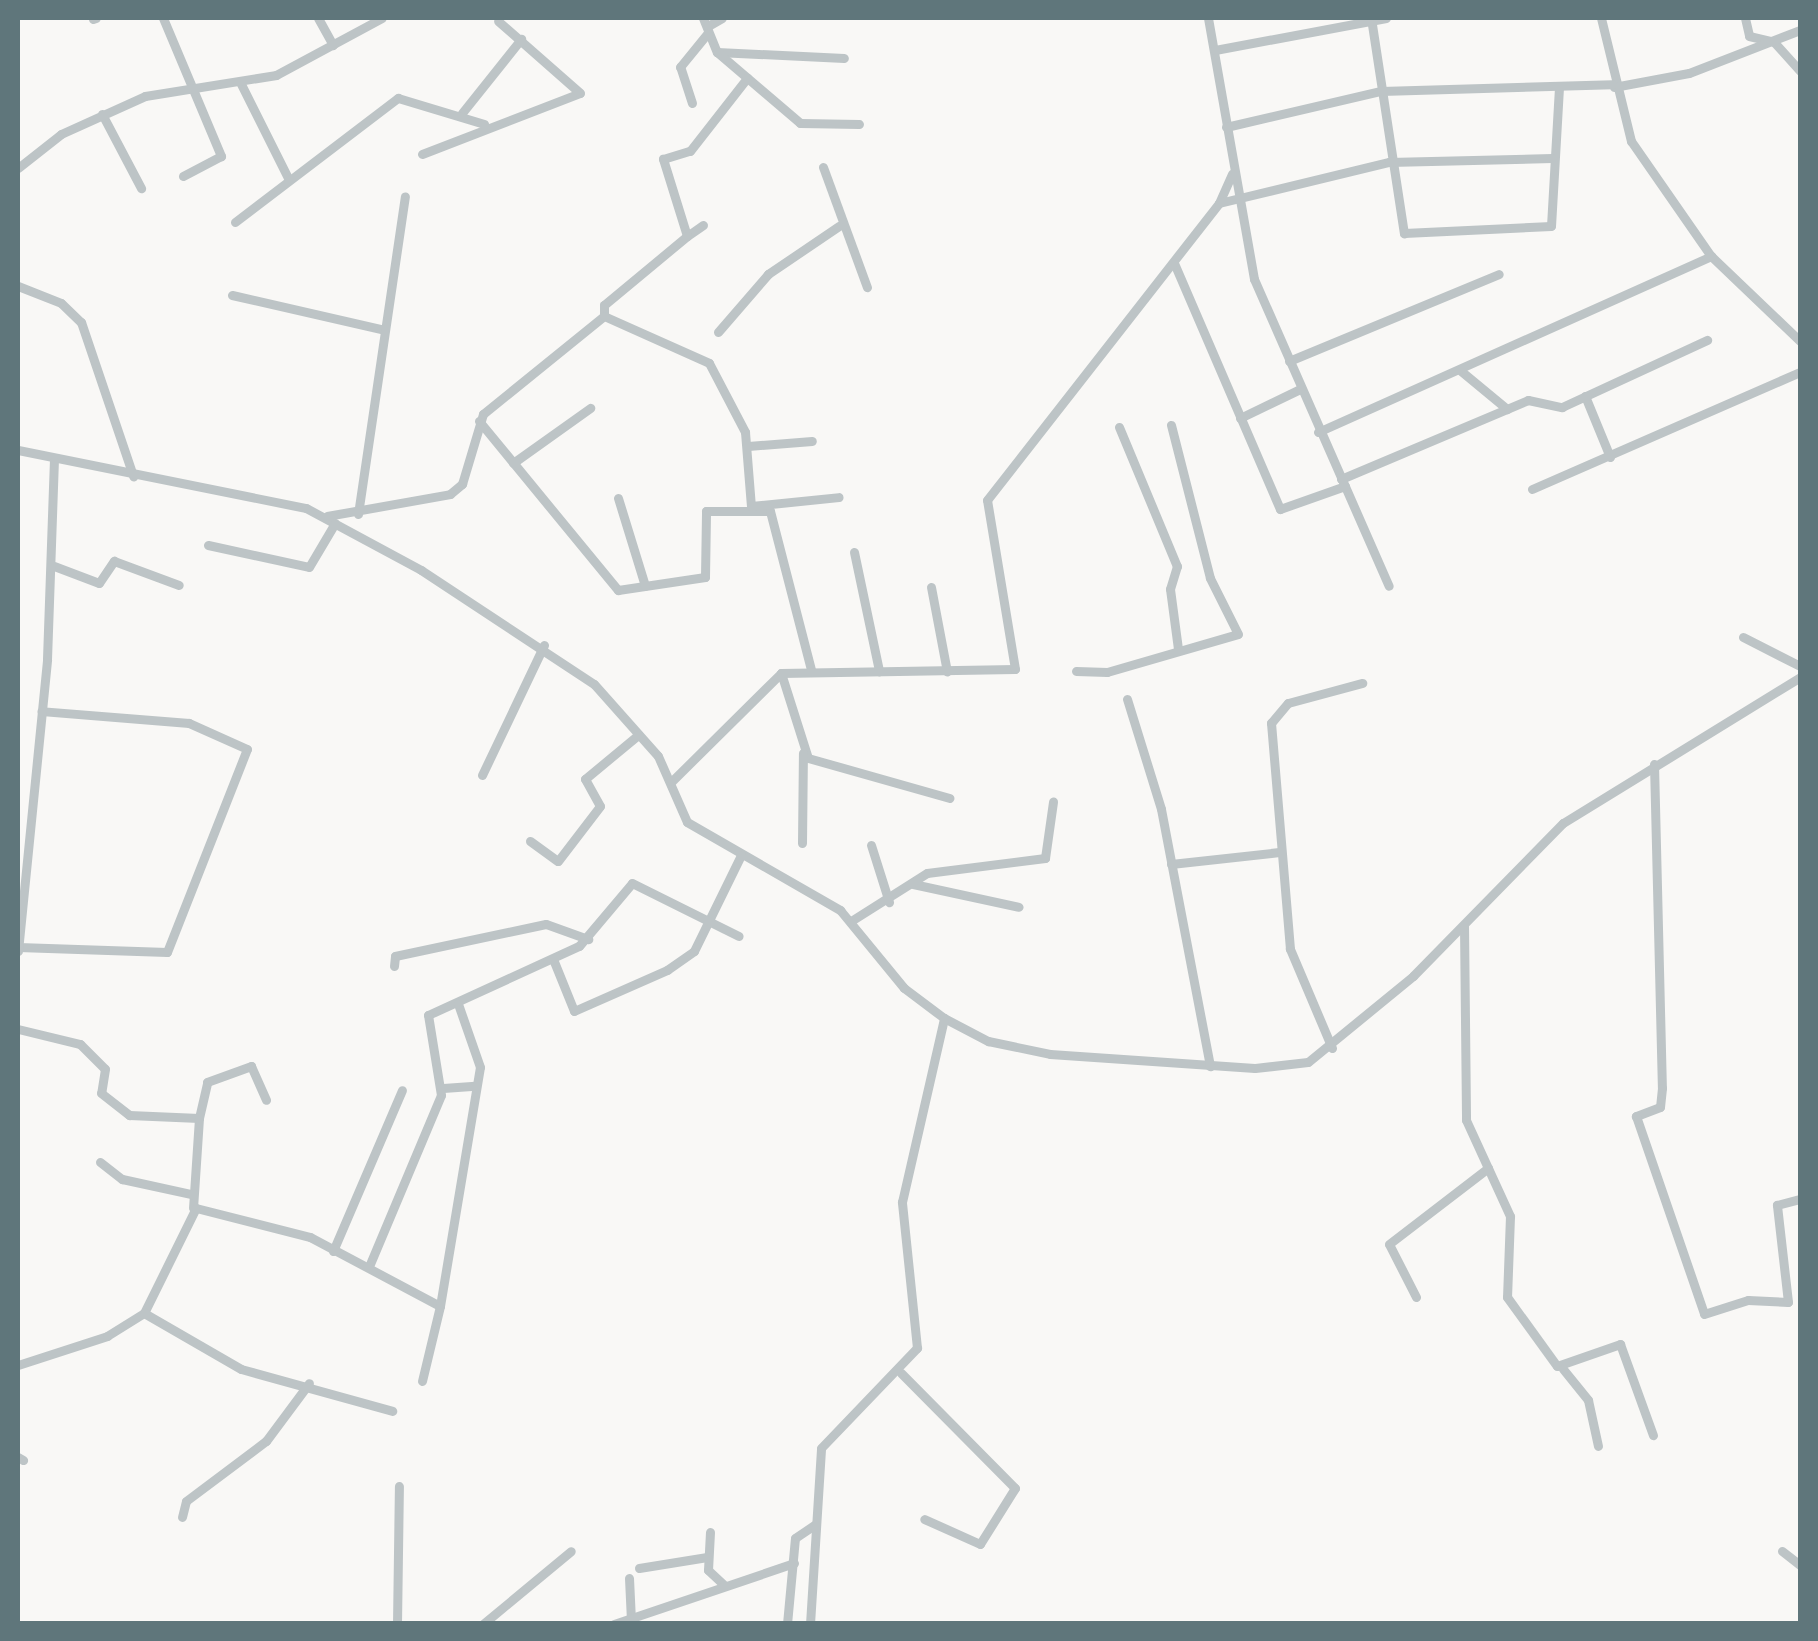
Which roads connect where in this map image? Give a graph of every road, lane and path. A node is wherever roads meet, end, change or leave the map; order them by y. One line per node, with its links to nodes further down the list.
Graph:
1 (163, 18): 23 (street)
2 (318, 18): 15 (street)
3 (382, 18): 15 (street)
4 (722, 18): 11 (street)
5 (1208, 18): 16 (street)
6 (1372, 18): 7 (street); 16 (street); 25 (street)
7 (1386, 18)
8 (1601, 18): 22 (street)
9 (1745, 18): 14 (street)
10 (498, 21): 13 (street)
11 (706, 25): 17 (street); 26 (street)
12 (1800, 30): 14 (street)
13 (522, 39): 27 (street); 29 (street)
14 (1774, 42): 19 (street); 22 (street)
15 (333, 45): 21 (street)
16 (1214, 50): 31 (street)
17 (717, 52): 18 (street); 20 (street)
18 (844, 58)
19 (1800, 71)
20 (747, 78): 30 (street); 47 (street)
21 (241, 84): 23 (street); 39 (street)
22 (1613, 85): 24 (street); 48 (street)
23 (188, 86): 28 (street); 38 (street)
24 (1559, 86): 25 (street); 33 (street)
25 (1380, 91): 31 (street); 34 (street)
26 (692, 103)
27 (462, 113): 29 (street); 39 (street)
28 (102, 114): 36 (street); 40 (street)
29 (484, 124): 32 (street)
30 (859, 124)
31 (1226, 127): 37 (street)
32 (422, 154)
33 (1552, 158): 34 (street); 34 (street)
34 (1389, 162): 41 (street)
35 (823, 167): 46 (street)
36 (18, 168)
37 (1232, 174): 41 (street); 43 (street)
38 (182, 176)
39 (289, 180): 44 (street)
40 (141, 188)
41 (1237, 194): 43 (street); 59 (street)
42 (404, 196): 55 (street)
43 (1219, 203): 49 (street)
44 (235, 222)
45 (704, 225): 47 (street)
46 (839, 226): 52 (street); 56 (street)
47 (687, 236): 54 (street)
48 (1711, 256): 58 (street); 60 (street)
49 (1174, 263): 66 (street); 100 (street)
50 (1499, 274): 59 (street)
51 (18, 286): 77 (street)
52 (867, 287)
53 (232, 296): 55 (street)
54 (604, 316): 67 (street); 72 (street)
55 (381, 330): 83 (street)
56 (718, 332)
57 (1707, 340): 63 (street)
58 (1800, 341)
59 (1289, 361): 62 (street)
60 (1461, 371): 65 (street); 70 (street)
61 (1800, 372): 74 (street)
62 (1300, 390): 66 (street); 70 (street)
63 (1585, 396): 65 (street); 74 (street)
64 (590, 408): 76 (street)
65 (1507, 409): 78 (street)
66 (1240, 418): 78 (street)
67 (479, 421): 76 (street); 83 (street)
68 (1171, 426): 95 (street)
69 (1119, 428): 95 (street)
70 (1318, 432): 78 (street)
71 (812, 441): 72 (street)
72 (748, 446): 82 (street)
73 (18, 450): 75 (street)
74 (1610, 458): 79 (street)
75 (54, 461): 77 (street); 88 (street)
76 (513, 464): 90 (street)
77 (132, 476): 84 (street)
78 (1343, 482): 91 (street)
79 (1532, 489)
80 (838, 497): 82 (street)
81 (618, 498): 90 (street)
82 (751, 506): 90 (street); 97 (street)
83 (358, 514): 84 (street)
84 (324, 516): 85 (street)
85 (335, 523): 86 (street); 94 (street)
86 (208, 545)
87 (854, 552): 98 (street)
88 (54, 566): 89 (street); 105 (street)
89 (179, 585)
90 (646, 586)
91 (1389, 586)
92 (930, 588): 100 (street)
93 (1743, 637): 96 (street)
94 (544, 645): 106 (street); 109 (street)
95 (1178, 649): 99 (street)
96 (1800, 666)
97 (811, 670): 98 (street); 101 (street)
98 (878, 671): 100 (street)
99 (1076, 671)
100 (947, 672)
101 (781, 673): 107 (street); 110 (street)
102 (1800, 677): 108 (street)
103 (1362, 683): 116 (street)
104 (1127, 700): 118 (street)
105 (41, 711): 120 (street); 128 (street)
106 (638, 735): 110 (street); 113 (street)
107 (803, 750): 111 (street); 114 (street)
108 (1654, 764): 125 (street); 144 (street)
109 (482, 775)
110 (672, 781): 117 (street)
111 (949, 798)
112 (1052, 802): 119 (street)
113 (530, 841)
114 (802, 843)
115 (870, 845): 121 (street)
116 (1279, 852): 118 (street); 134 (street)
117 (741, 855): 123 (street); 124 (street)
118 (1172, 864): 135 (street)
119 (913, 884): 121 (street); 122 (street)
120 (20, 901): 128 (street)
121 (888, 902): 124 (street)
122 (1019, 907)
123 (711, 920): 126 (street); 127 (street); 129 (street)
124 (851, 921): 132 (street)
125 (1464, 924): 134 (street); 142 (street)
126 (739, 936)
127 (588, 939): 129 (street); 130 (street)
128 (18, 949)
129 (553, 959): 131 (street)
130 (394, 966)
131 (458, 1004): 136 (street); 137 (street)
132 (944, 1018): 135 (street); 153 (street)
133 (18, 1029): 140 (street)
134 (1332, 1048): 135 (street)
135 (1210, 1066)
136 (475, 1086): 137 (street); 149 (street)
137 (442, 1088): 147 (street)
138 (402, 1090): 146 (street)
139 (266, 1100): 140 (street)
140 (199, 1118): 143 (street)
141 (100, 1162): 143 (street)
142 (1488, 1168): 148 (street); 152 (street)
143 (190, 1194): 145 (street)
144 (1800, 1198)
145 (193, 1208): 146 (street); 150 (street)
146 (333, 1251): 147 (street)
147 (370, 1264): 149 (street)
148 (1416, 1297)
149 (440, 1306): 154 (street)
150 (144, 1313): 151 (street); 155 (street)
151 (18, 1365)
152 (1564, 1369): 157 (street); 158 (street)
153 (901, 1373): 161 (street); 162 (street)
154 (422, 1381)
155 (309, 1383): 156 (street); 160 (street)
156 (392, 1410)
157 (1652, 1434)
158 (1598, 1446)
159 (398, 1486): 173 (street)
160 (182, 1517)
161 (924, 1520)
162 (816, 1524): 167 (street); 177 (street)
163 (710, 1532): 166 (street)
164 (571, 1551): 174 (street)
165 (1782, 1551): 168 (street)
166 (708, 1556): 169 (street); 171 (street)
167 (794, 1562): 171 (street); 176 (street)
168 (1800, 1565)
169 (639, 1568)
170 (628, 1578): 172 (street)
171 (725, 1586): 172 (street)
172 (631, 1621): 175 (street)
173 (397, 1624)
174 (482, 1624)
175 (614, 1624)
176 (787, 1624)
177 (810, 1624)

